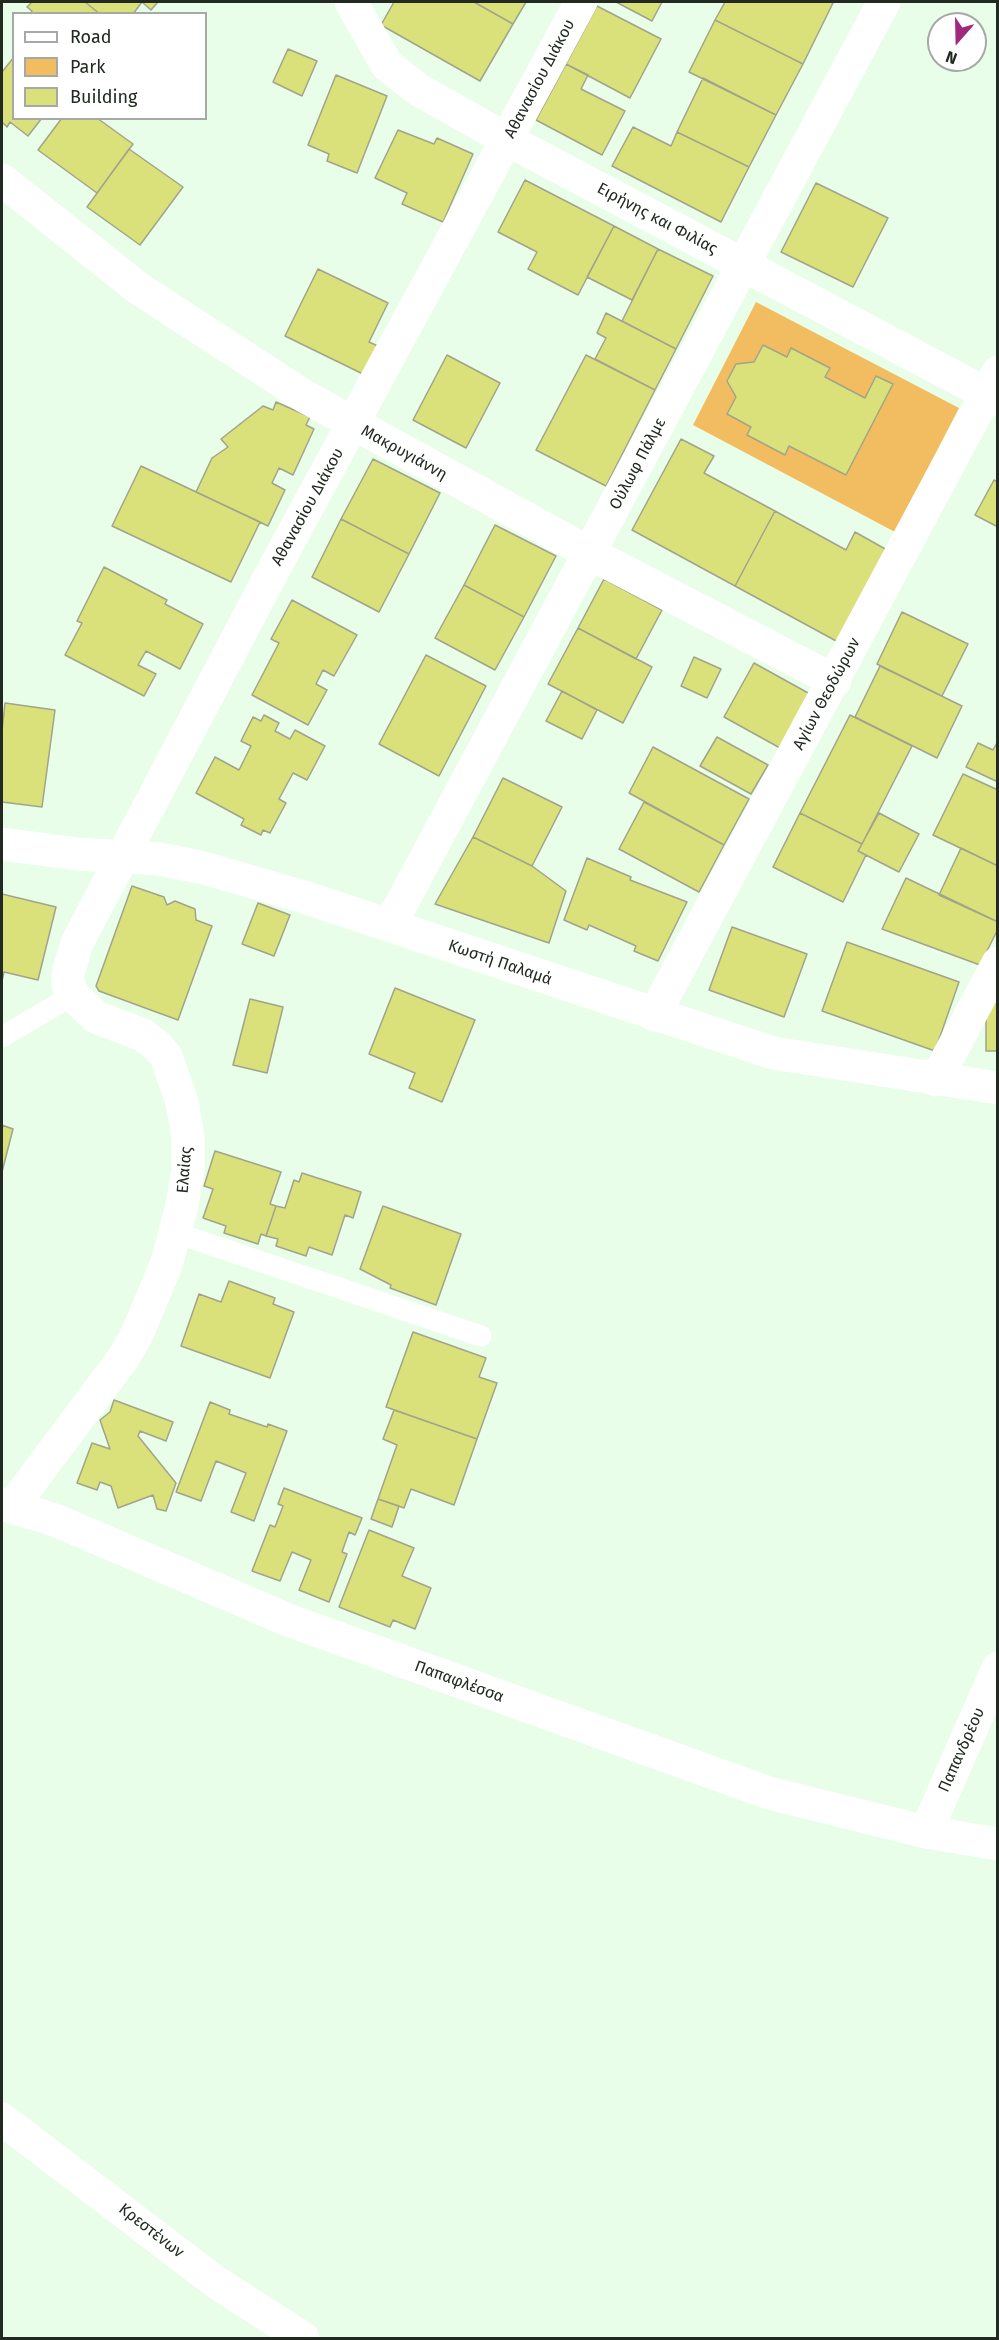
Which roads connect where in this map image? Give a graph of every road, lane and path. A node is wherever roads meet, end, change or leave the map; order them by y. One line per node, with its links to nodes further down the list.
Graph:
1 (351, 2): 4 (street, Ειρήνης και Φιλίας)
2 (581, 2): 4 (street, Αθανασίου Διάκου)
3 (884, 2): 6 (street, Ούλωφ Πάλμε)
4 (508, 140): 6 (street, Ειρήνης και Φιλίας); 8 (street, Αθανασίου Διάκου)
5 (2, 180): 8 (street, Μακρυγιάννη)
6 (744, 265): 7 (street, Ειρήνης και Φιλίας); 9 (street, Ούλωφ Πάλμε)
7 (994, 388): 10 (street, Αγίων Θεοδώρων)
8 (354, 425): 9 (street, Μακρυγιάννη); 12 (street, Αθανασίου Διάκου)
9 (589, 553): 10 (street, Μακρυγιάννη); 13 (street, Ούλωφ Πάλμε)
10 (835, 681): 16 (street, Αγίων Θεοδώρων)
11 (2, 844): 12 (street, Κωστή Παλαμά)
12 (124, 855): 13 (street, Κωστή Παλαμά); 15 (street)
13 (390, 925): 16 (street, Κωστή Παλαμά)
14 (998, 963): 18 (street)
15 (73, 995): 17 (lane); 20 (street, Ελαίας)
16 (654, 1015): 18 (street, Κωστή Παλαμά)
17 (2, 1037)
18 (936, 1080): 19 (street, Κωστή Παλαμά)
19 (998, 1088)
20 (176, 1233): 21 (lane); 22 (street, Ελαίας)
21 (481, 1336)
22 (7, 1506): 24 (street, Παπαφλέσσα)
23 (998, 1668): 24 (street, Παπανδρέου)
24 (926, 1832): 25 (street, Παπαφλέσσα)
25 (998, 1844)
26 (2, 2119): 27 (street, Κρεστένων)
27 (303, 2338)

